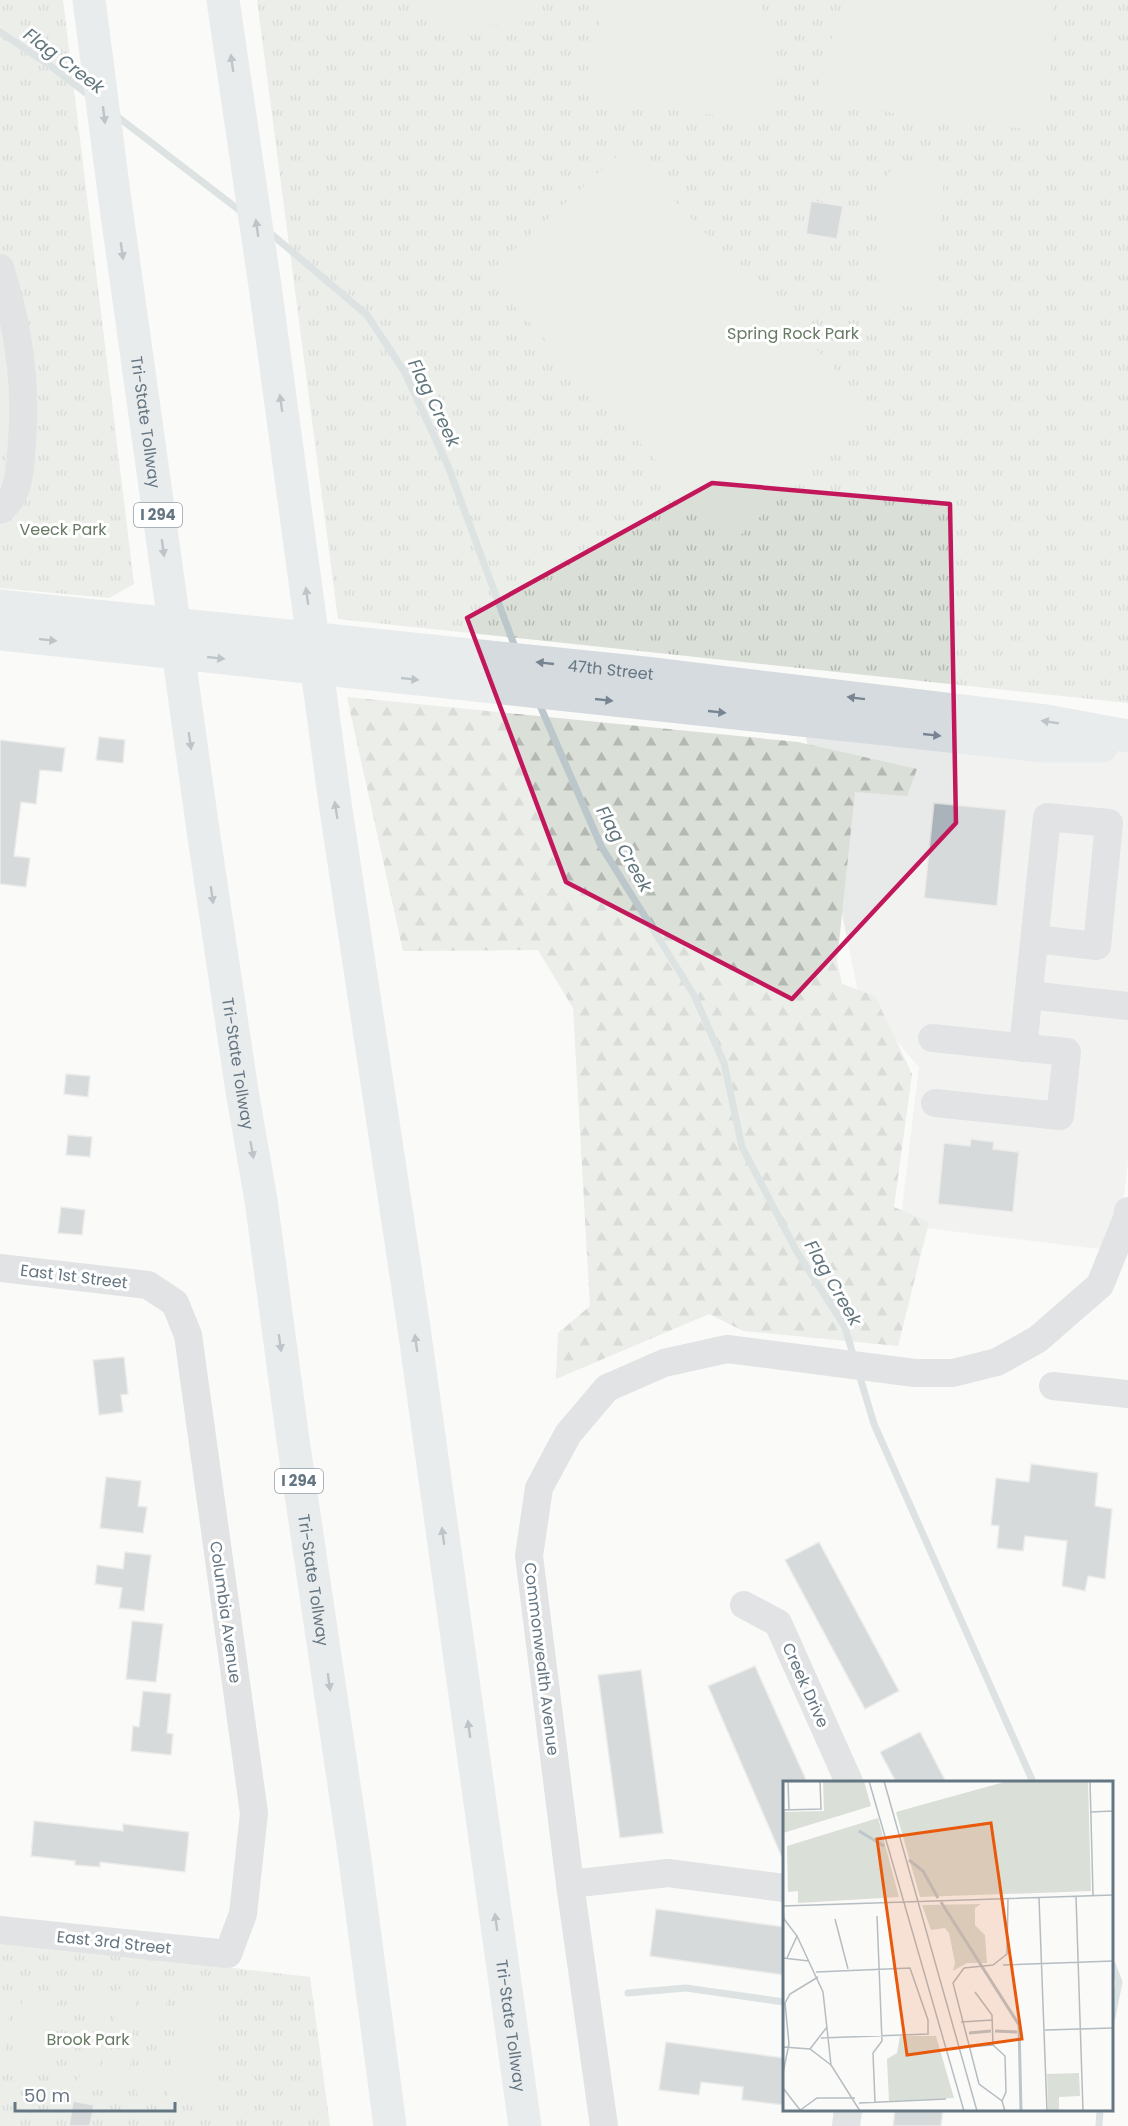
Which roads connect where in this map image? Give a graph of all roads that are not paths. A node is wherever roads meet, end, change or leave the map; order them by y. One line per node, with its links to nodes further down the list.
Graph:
1 (223, 0): 29 (main road, Tri-State Tollway, one-way to 1)
2 (90, 8): 28 (main road, Tri-State Tollway / I 294, one-way to 28)
3 (0, 268): 4 (street)
4 (0, 510)
5 (0, 606): 6 (main road)
6 (93, 630): 7 (main road, one-way to 6); 8 (main road, 47th Street, one-way to 6); 9 (main road, 47th Street, one-way to 9)
7 (0, 634)
8 (1128, 736)
9 (1128, 746)
10 (1035, 939): 10 (street); 11 (street)
11 (1029, 995): 12 (street); 14 (street)
12 (1128, 1006)
13 (932, 1038): 14 (street)
14 (1023, 1048): 15 (street)
15 (935, 1103)
16 (1128, 1211): 23 (street, Commonwealth Avenue)
17 (0, 1268): 18 (street, East 1st Street)
18 (148, 1285): 26 (street, Columbia Avenue)
19 (1053, 1386): 20 (street)
20 (1128, 1394)
21 (744, 1605): 22 (street, Creek Drive)
22 (849, 1781)
23 (570, 1884): 24 (street); 30 (street, Commonwealth Avenue)
24 (783, 1888)
25 (0, 1930): 26 (street, East 3rd Street)
26 (228, 1954)
27 (848, 2111): 31 (street)
28 (390, 2126)
29 (525, 2126)
30 (604, 2126)
31 (846, 2126)

